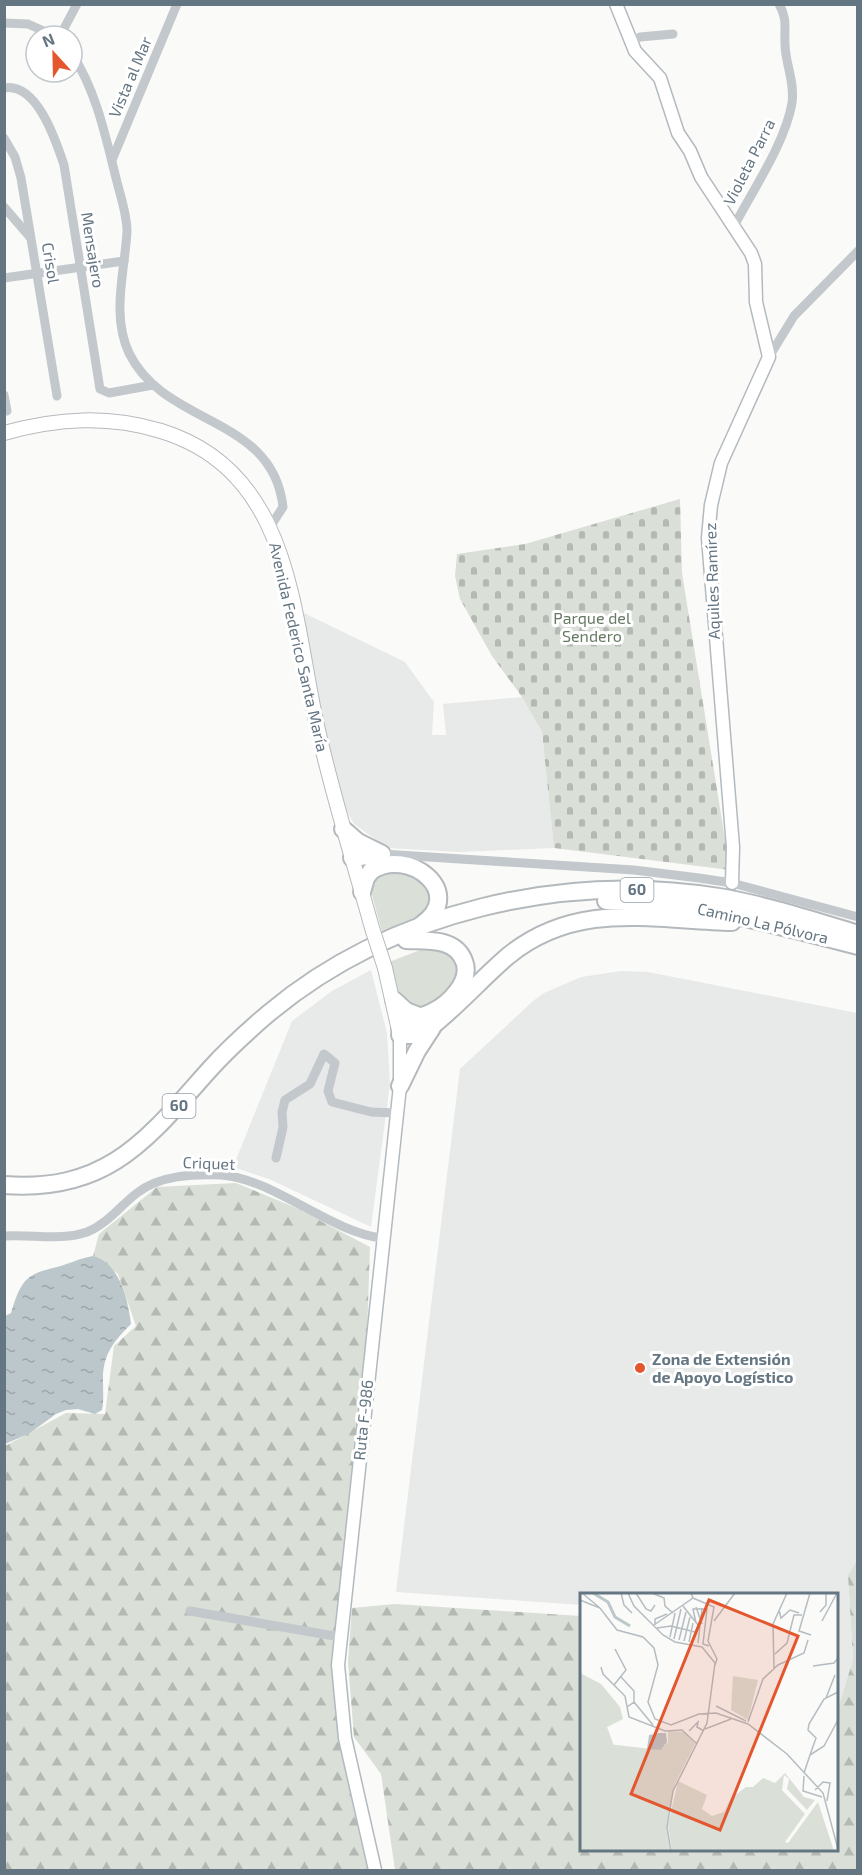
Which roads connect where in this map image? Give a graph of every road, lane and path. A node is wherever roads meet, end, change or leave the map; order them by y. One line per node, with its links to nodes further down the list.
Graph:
1 (77, 4): 7 (street)
2 (177, 4): 13 (street, Vista al Mar)
3 (616, 4): 9 (street)
4 (780, 4): 15 (street, Violeta Parra)
5 (4, 23): 6 (street)
6 (28, 24)
7 (66, 24)
8 (673, 34): 9 (street)
9 (632, 41): 15 (street)
10 (84, 78): 13 (street)
11 (4, 88): 19 (street, Mensajero)
12 (4, 138): 16 (street, Crisol)
13 (112, 160): 18 (street)
14 (4, 207): 16 (street)
15 (733, 228): 22 (street)
16 (32, 239): 20 (street, Crisol)
17 (858, 251): 22 (street)
18 (124, 261): 19 (street); 23 (street)
19 (81, 267): 20 (street); 23 (street, Mensajero)
20 (37, 273): 21 (street); 25 (street, Crisol)
21 (4, 278)
22 (769, 357): 32 (street, Aquiles Ramírez)
23 (153, 385): 28 (street)
24 (4, 395): 26 (street)
25 (57, 396)
26 (7, 411)
27 (4, 433): 28 (main road, Avenida Federico Santa María)
28 (270, 527): 29 (main road, Avenida Federico Santa María)
29 (343, 829): 30 (main road, Avenida Federico Santa María); 31 (highway)
30 (352, 858): 31 (highway); 33 (main road, Avenida Federico Santa María)
31 (378, 861): 32 (street); 33 (highway); 36 (highway)
32 (732, 883): 34 (street)
33 (362, 892): 39 (main road, Avenida Federico Santa María, bridge)
34 (858, 917)
35 (770, 922): 36 (highway, Camino La Pólvora / 60); 38 (highway, Camino La Pólvora / 60); 42 (highway)
36 (411, 934): 37 (highway, Camino La Pólvora / 60); 41 (highway); 47 (highway, Camino La Pólvora / 60); 48 (highway, Camino La Pólvora / 60)
37 (858, 934)
38 (858, 946)
39 (385, 968): 40 (main road, Ruta F-986)
40 (394, 1000): 41 (highway); 43 (main road, Ruta F-986)
41 (419, 1017): 43 (highway)
42 (436, 1022): 43 (highway); 44 (highway)
43 (400, 1032): 44 (street, Ruta F-986)
44 (400, 1086): 45 (street, Ruta F-986)
45 (397, 1113): 46 (street); 50 (street, Ruta F-986)
46 (276, 1158)
47 (4, 1185)
48 (4, 1193)
49 (4, 1236): 50 (street, Criquet)
50 (382, 1238): 52 (street, Ruta F-986)
51 (190, 1611): 52 (street)
52 (340, 1636): 53 (street, Ruta F-986)
53 (375, 1870)

